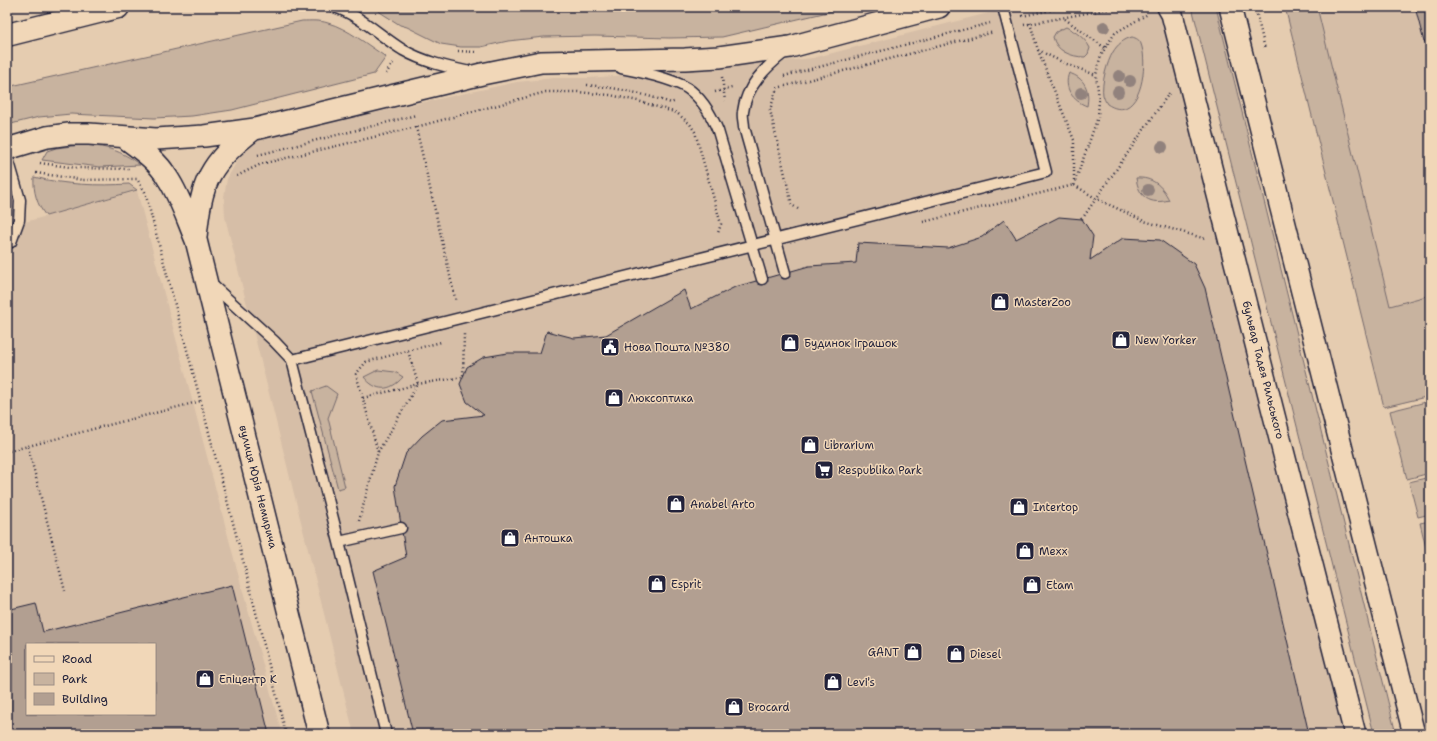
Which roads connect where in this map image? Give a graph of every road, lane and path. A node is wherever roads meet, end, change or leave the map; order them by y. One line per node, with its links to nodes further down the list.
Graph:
1 (118, 7): 12 (highway)
2 (335, 7): 15 (lane)
3 (940, 7): 13 (street)
4 (1002, 7): 11 (lane)
5 (1066, 7): 11 (path)
6 (1119, 7): 9 (path)
7 (1230, 7): 66 (street)
8 (1161, 9): 14 (path); 65 (street, бульвар Тадея Рильського)
9 (1064, 18): 10 (path); 14 (path)
10 (1030, 23): 11 (path); 16 (path)
11 (1007, 24): 23 (path); 38 (path); 42 (lane)
12 (7, 36)
13 (790, 47): 17 (street); 23 (lane)
14 (1105, 48): 21 (path)
15 (402, 49): 18 (lane); 20 (path)
16 (1038, 50): 21 (path); 21 (path)
17 (582, 61): 18 (street); 26 (lane)
18 (482, 74): 30 (street)
19 (721, 74): 25 (path)
20 (385, 75)
21 (1096, 76)
22 (582, 84): 26 (path)
23 (754, 84): 25 (path); 42 (lane)
24 (1172, 89): 39 (path)
25 (723, 90): 26 (path); 27 (path)
26 (697, 96): 44 (lane)
27 (725, 101)
28 (418, 114): 33 (path)
29 (416, 127): 37 (path); 40 (path); 48 (path)
30 (255, 129): 31 (street); 41 (street)
31 (124, 137): 34 (street); 41 (street)
32 (7, 156): 34 (lane)
33 (251, 158)
34 (9, 159): 35 (path); 43 (lane)
35 (133, 169)
36 (36, 173): 54 (path)
37 (234, 177)
38 (798, 209)
39 (1082, 219)
40 (718, 233)
41 (196, 240): 46 (street, вулиця Юрія Немирича)
42 (775, 240): 44 (lane); 45 (lane)
43 (11, 242)
44 (752, 245): 47 (lane); 48 (lane)
45 (785, 273)
46 (206, 278): 50 (lane); 63 (street, вулиця Юрія Немирича)
47 (762, 279)
48 (460, 318): 50 (lane); 52 (path)
49 (408, 351): 52 (path)
50 (292, 360): 60 (lane)
51 (356, 374): 53 (path)
52 (418, 384): 53 (path); 57 (path)
53 (362, 398): 57 (path)
54 (201, 401): 55 (path); 62 (path)
55 (28, 446): 56 (path); 61 (path)
56 (10, 451)
57 (378, 452): 59 (path)
58 (402, 528): 59 (lane)
59 (356, 538): 60 (lane)
60 (339, 542): 64 (lane)
61 (66, 591)
62 (286, 734)
63 (319, 734)
64 (386, 734)
65 (1355, 734)
66 (1414, 734)

